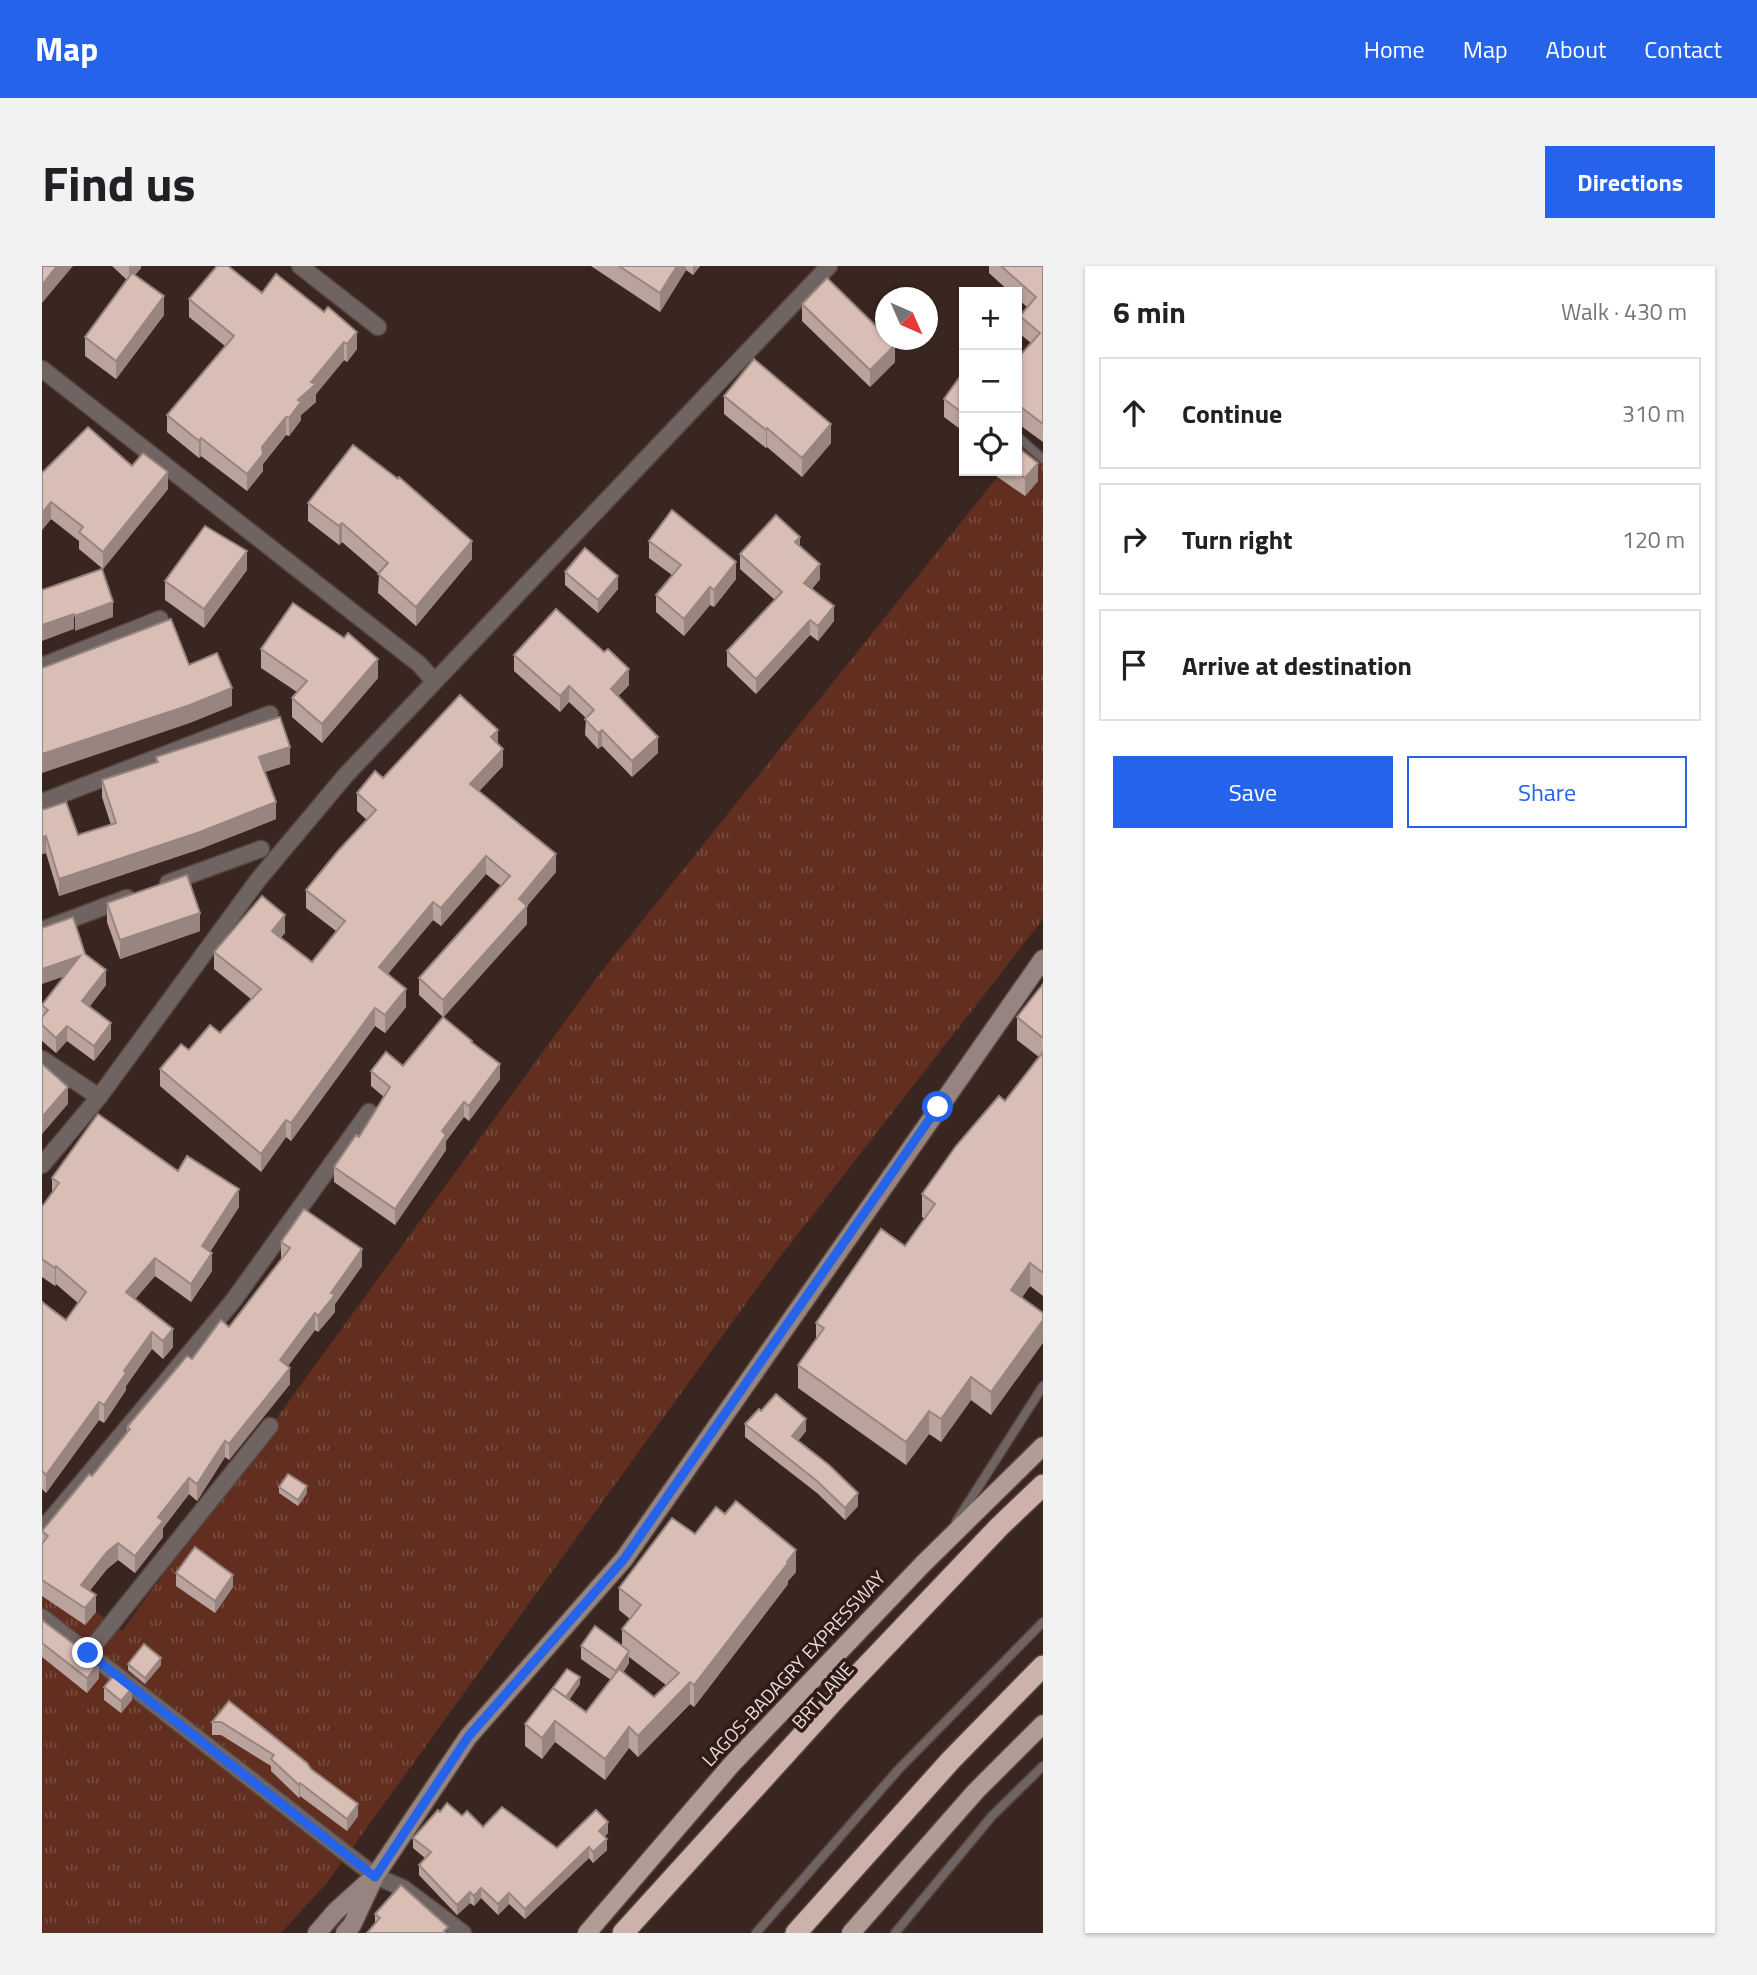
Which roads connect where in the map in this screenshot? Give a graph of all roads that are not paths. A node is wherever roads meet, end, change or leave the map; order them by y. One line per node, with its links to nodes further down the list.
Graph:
1 (300, 266): 3 (street)
2 (830, 266): 9 (street)
3 (378, 327)
4 (42, 369): 9 (street)
5 (1022, 440): 6 (lane)
6 (1043, 459)
7 (160, 620): 8 (street)
8 (42, 666)
9 (434, 681): 16 (street)
10 (270, 714): 11 (street)
11 (42, 802)
12 (261, 849): 13 (street)
13 (42, 930)
14 (1043, 959): 31 (main road)
15 (42, 1059): 16 (street)
16 (99, 1097): 18 (street)
17 (369, 1112): 23 (street)
18 (42, 1164)
19 (1043, 1386): 24 (lane)
20 (270, 1426): 27 (street)
21 (1043, 1446): 24 (main road, LAGOS-BADAGRY EXPRESSWAY)
22 (1043, 1486): 36 (highway); 37 (lane, BRT LANE)
23 (42, 1530)
24 (942, 1545): 35 (main road, LAGOS-BADAGRY EXPRESSWAY)
25 (42, 1617): 27 (street)
26 (1043, 1622): 38 (lane)
27 (88, 1653): 31 (street)
28 (1043, 1666): 39 (highway)
29 (1043, 1724): 40 (main road)
30 (1043, 1766): 41 (lane)
31 (375, 1877): 32 (main road); 33 (main road); 34 (street)
32 (317, 1933)
33 (345, 1933)
34 (463, 1933)
35 (587, 1933)
36 (623, 1933)
37 (633, 1933)
38 (756, 1933)
39 (796, 1933)
40 (852, 1933)
41 (895, 1933)

